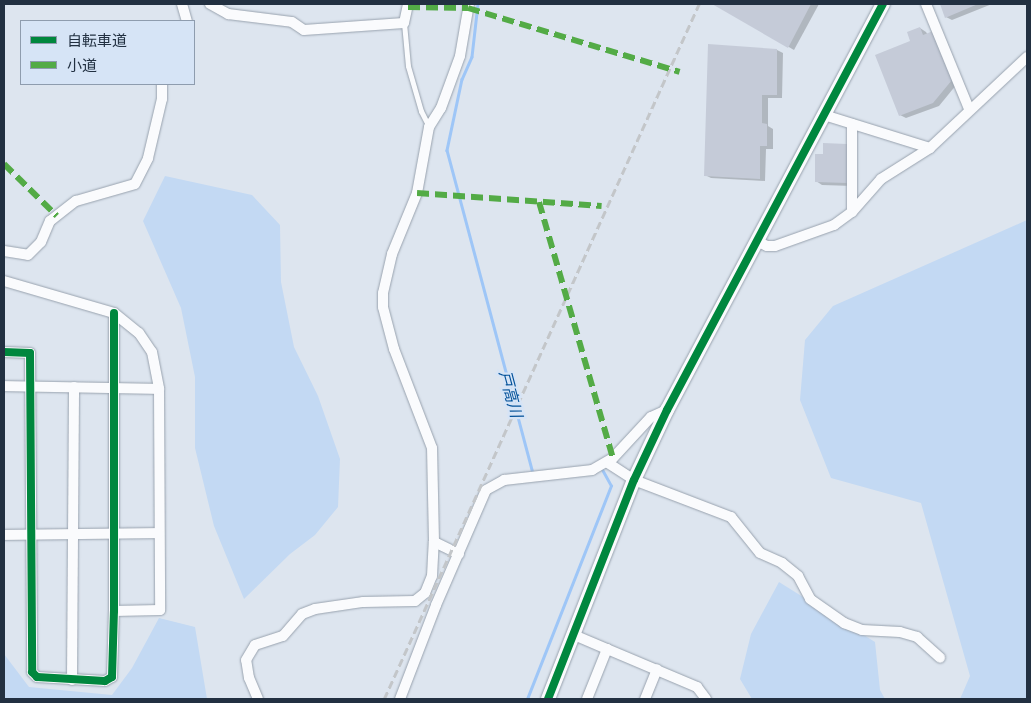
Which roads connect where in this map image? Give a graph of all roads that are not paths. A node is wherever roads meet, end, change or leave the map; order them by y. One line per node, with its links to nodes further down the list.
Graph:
1 (182, 4): 7 (street)
2 (210, 4): 8 (street)
3 (408, 4): 8 (street)
4 (469, 4): 14 (street)
5 (884, 4): 12 (street)
6 (926, 4): 11 (street)
7 (187, 20)
8 (404, 23): 14 (lane)
9 (1027, 57): 11 (street)
10 (162, 85): 18 (street)
11 (969, 109): 15 (street)
12 (824, 115): 13 (street); 17 (street)
13 (852, 124): 15 (street); 16 (street)
14 (429, 127): 35 (street)
15 (930, 148): 16 (street)
16 (852, 212): 17 (street)
17 (757, 241): 27 (street)
18 (4, 251)
19 (4, 281): 20 (street)
20 (114, 313): 25 (street); 26 (street)
21 (4, 352): 23 (street)
22 (4, 386): 23 (street)
23 (32, 386): 24 (street); 33 (street)
24 (74, 387): 25 (street); 31 (street)
25 (114, 388): 26 (street); 32 (street)
26 (159, 388): 30 (street)
27 (667, 410): 28 (street); 29 (street)
28 (608, 463): 29 (street); 36 (street)
29 (634, 480): 38 (street); 40 (street)
30 (159, 533): 32 (street); 37 (street)
31 (73, 534): 32 (street); 33 (street); 42 (street)
32 (114, 534): 37 (street)
33 (32, 535): 34 (street); 42 (street)
34 (4, 536)
35 (434, 542): 36 (street); 43 (street)
36 (458, 554): 44 (street)
37 (114, 611): 42 (street)
38 (574, 635): 39 (street); 45 (street)
39 (607, 649): 41 (street); 46 (street)
40 (940, 658)
41 (657, 669): 47 (street); 48 (street)
42 (72, 680)
43 (258, 699)
44 (400, 699)
45 (548, 699)
46 (587, 699)
47 (644, 699)
48 (706, 699)

